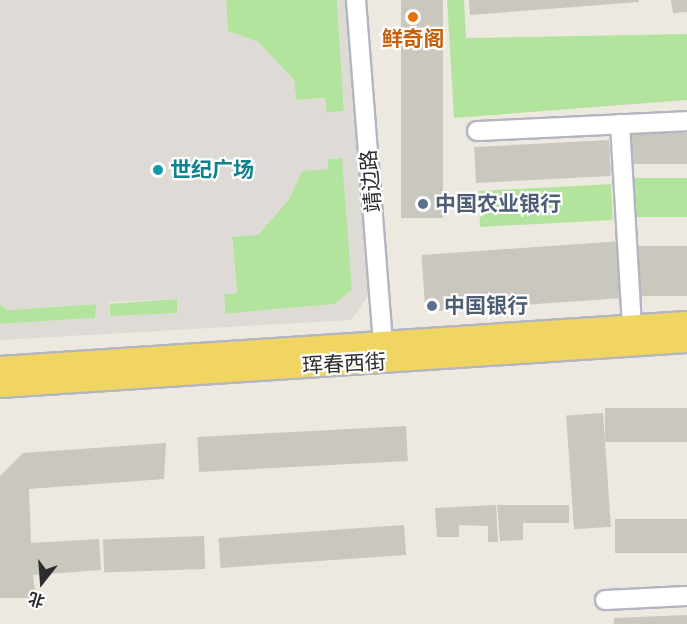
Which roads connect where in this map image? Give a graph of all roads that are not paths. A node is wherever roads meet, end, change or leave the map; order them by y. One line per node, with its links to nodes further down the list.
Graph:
1 (356, 0): 8 (street, 靖边路)
2 (687, 121): 3 (street)
3 (620, 124): 4 (street); 6 (street)
4 (477, 131)
5 (687, 323): 6 (main road, 珲春西街)
6 (632, 327): 8 (main road, 珲春西街)
7 (687, 341): 8 (main road, 珲春西街)
8 (384, 353): 10 (main road, 珲春西街); 12 (main road, 珲春西街)
9 (0, 360): 10 (main road)
10 (41, 366): 11 (main road, 珲春西街)
11 (0, 368)
12 (75, 380): 13 (main road, 珲春西街); 14 (main road)
13 (0, 386)
14 (0, 399)
15 (687, 596): 16 (street)
16 (605, 600)

